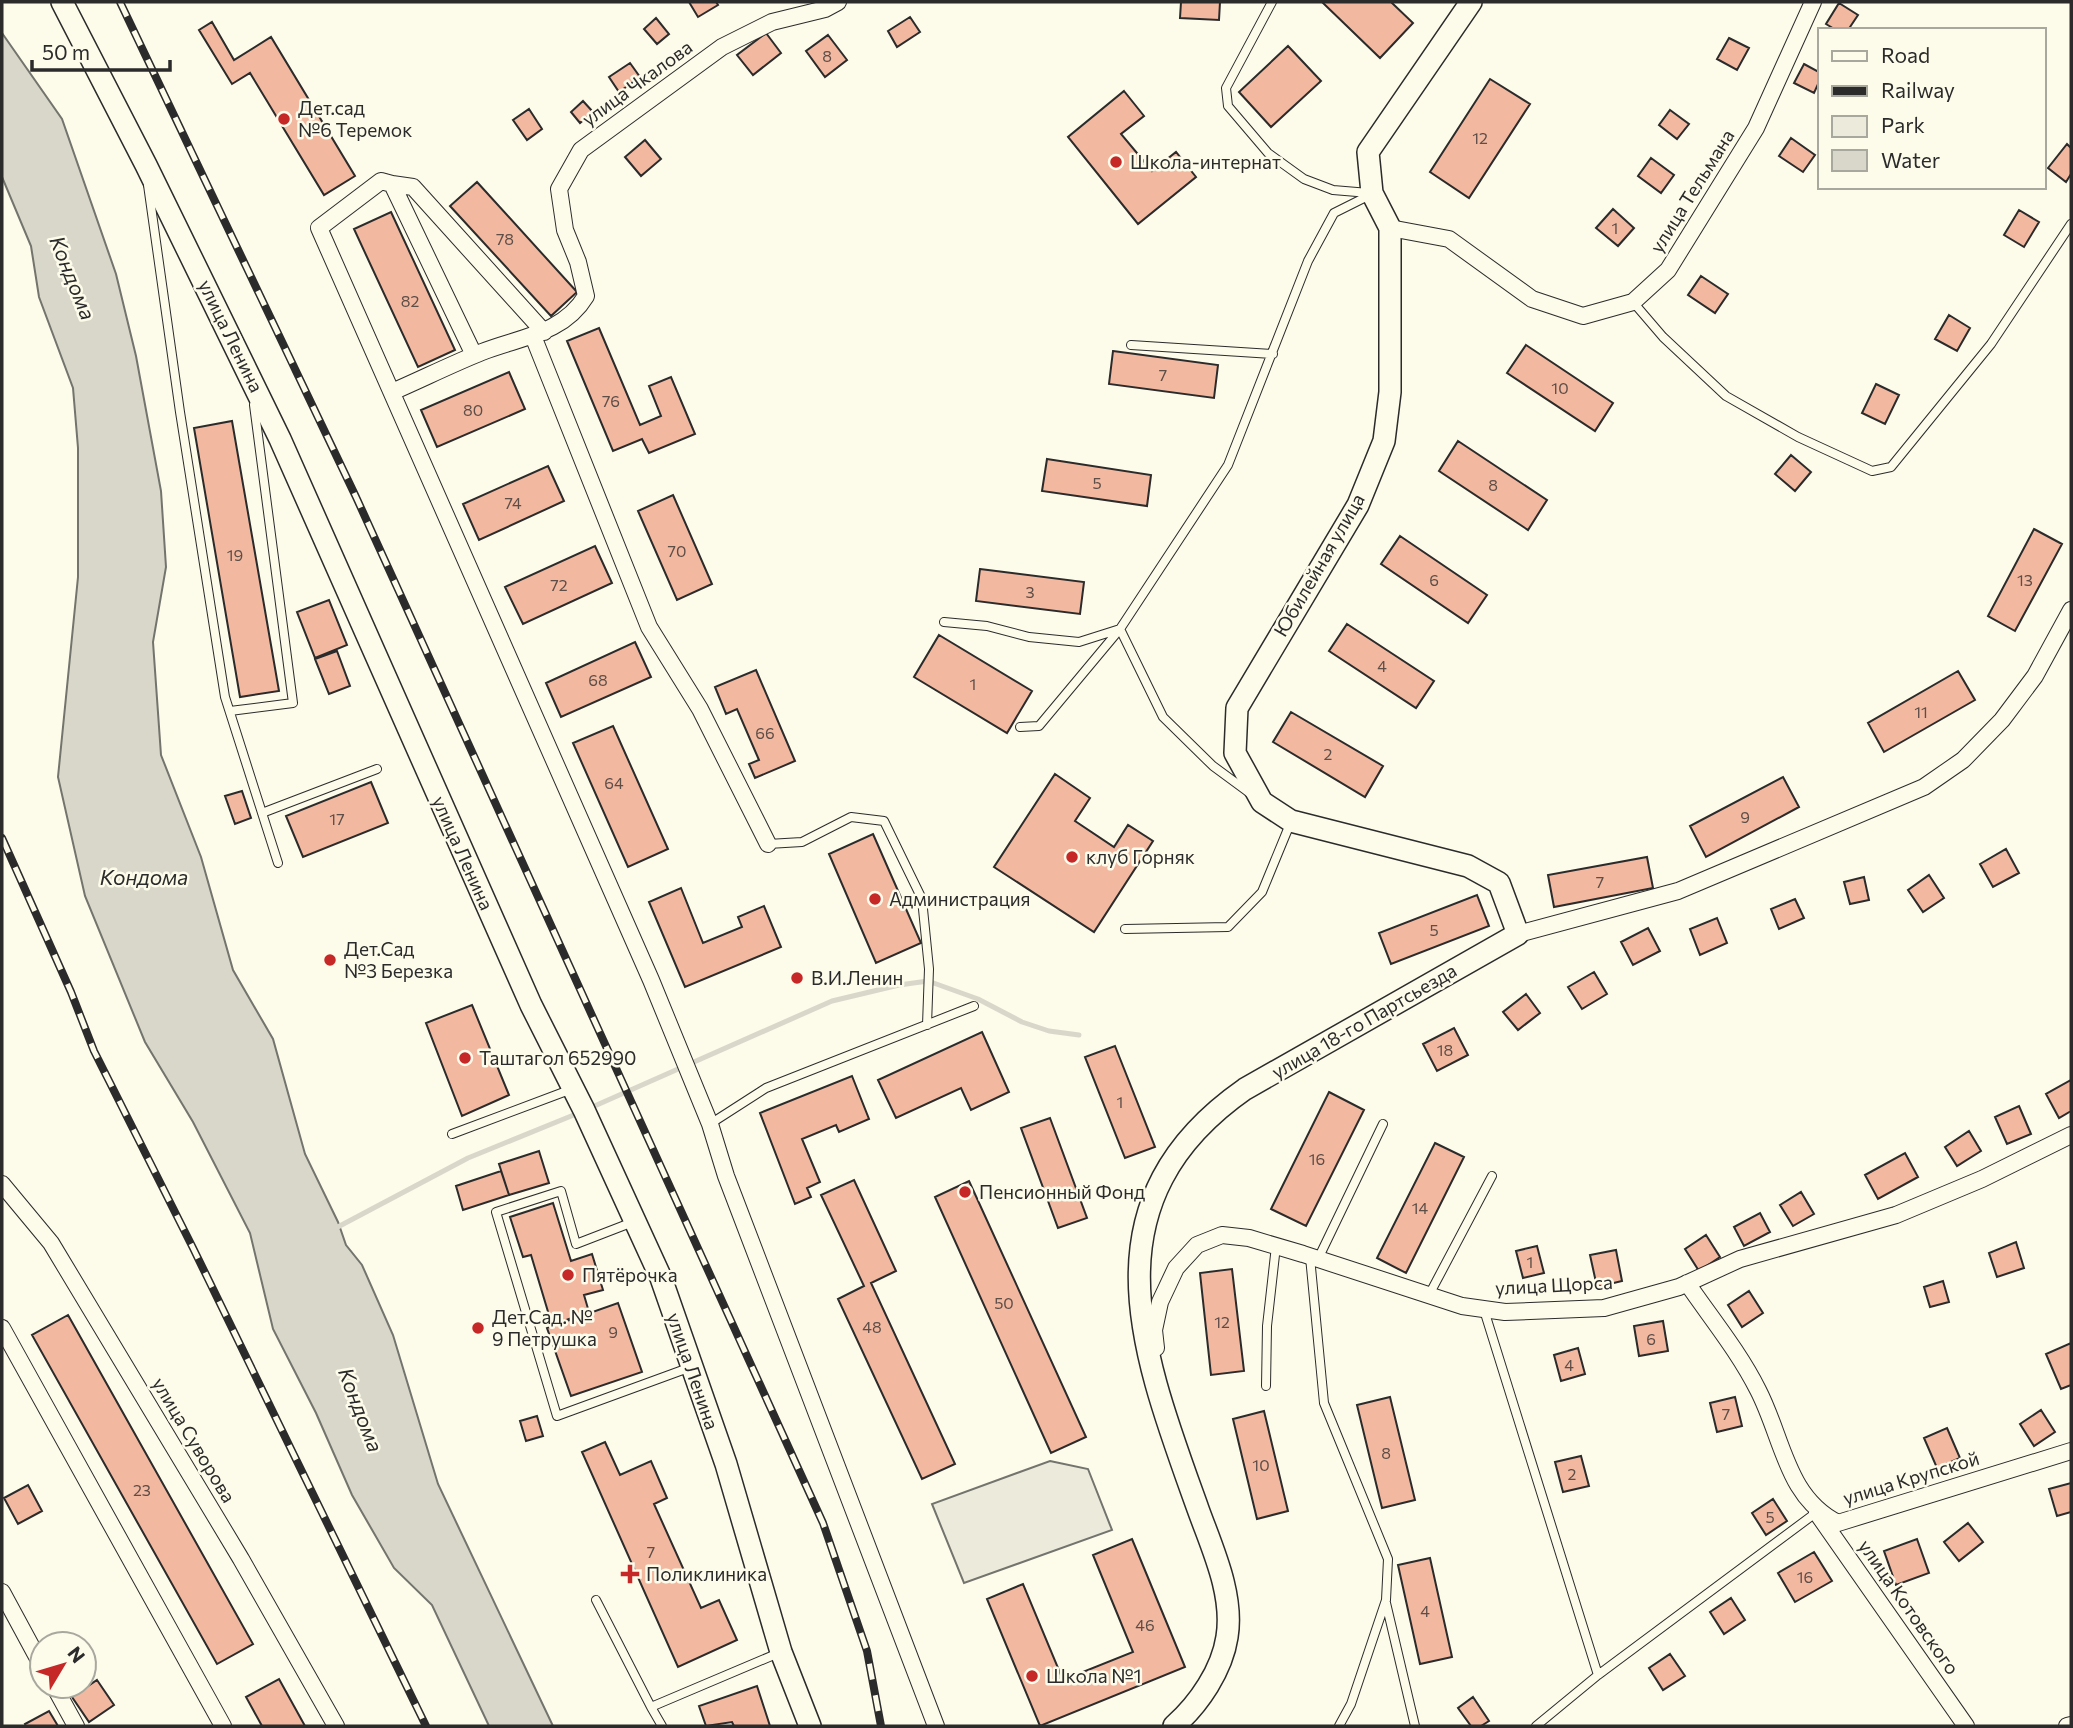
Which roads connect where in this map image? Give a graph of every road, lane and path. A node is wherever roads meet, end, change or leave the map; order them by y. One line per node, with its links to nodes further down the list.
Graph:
1 (62, 2): 6 (street, улица Ленина)
2 (838, 2): 12 (street, улица Чкалова)
3 (1272, 2): 8 (lane)
4 (1471, 2): 8 (street, Юбилейная улица)
5 (1813, 2): 11 (street, улица Тельмана)
6 (146, 165): 16 (street, улица Ленина); 21 (lane)
7 (387, 183): 12 (street); 15 (street); 17 (street)
8 (1372, 194): 10 (street, Юбилейная улица); 14 (lane)
9 (2071, 224): 11 (lane)
10 (1390, 228): 11 (street, улица Тельмана); 24 (street, Юбилейная улица)
11 (1633, 302)
12 (539, 334): 15 (street); 27 (street)
13 (1132, 345): 14 (lane)
14 (1273, 354): 20 (lane)
15 (474, 355): 17 (street)
16 (251, 376): 21 (lane); 33 (street, улица Ленина)
17 (392, 392): 34 (street)
18 (2071, 610): 30 (street, улица 18-го Партсьезда)
19 (944, 622): 20 (lane)
20 (1119, 629): 22 (lane); 24 (lane)
21 (230, 711): 25 (lane)
22 (1020, 727)
23 (377, 769): 25 (lane)
24 (1262, 802): 26 (street, Юбилейная улица)
25 (262, 813): 28 (lane)
26 (1291, 821): 29 (lane); 30 (street, Юбилейная улица)
27 (768, 844): 32 (lane)
28 (278, 863)
29 (1125, 929)
30 (1518, 934): 49 (street, улица 18-го Партсьезда)
31 (974, 1006): 32 (lane)
32 (927, 1025): 34 (lane)
33 (572, 1089): 36 (lane); 40 (street, улица Ленина)
34 (710, 1124): 65 (street)
35 (1383, 1124): 42 (lane)
36 (452, 1134)
37 (2071, 1135): 43 (street, улица Щорса)
38 (1492, 1175): 44 (lane)
39 (2, 1184): 62 (street, улица Суворова)
40 (636, 1221): 47 (street, улица Ленина); 47 (lane)
41 (1276, 1246): 42 (street, улица Щорса); 48 (lane); 49 (street, улица Щорса)
42 (1314, 1258): 44 (street, улица Щорса); 54 (lane)
43 (1687, 1283): 45 (street, улица Щорса); 51 (street)
44 (1429, 1295): 45 (street, улица Щорса)
45 (1484, 1309): 57 (lane)
46 (2, 1328): 60 (street)
47 (691, 1367): 56 (street, улица Ленина)
48 (1266, 1386)
49 (1162, 1410): 66 (street, улица 18-го Партсьезда)
50 (2071, 1451): 51 (street, улица Крупской)
51 (1817, 1513): 57 (lane); 70 (street, улица Котовского)
52 (2, 1592): 55 (street)
53 (596, 1600): 59 (lane)
54 (1386, 1600): 67 (lane); 68 (lane)
55 (28, 1640)
56 (781, 1652): 59 (lane); 64 (street, улица Ленина)
57 (1598, 1675): 69 (lane)
58 (62, 1700): 61 (street)
59 (651, 1707): 63 (lane)
60 (221, 1723)
61 (76, 1726)
62 (336, 1726)
63 (662, 1726)
64 (810, 1726)
65 (936, 1726)
66 (1174, 1726)
67 (1339, 1726)
68 (1415, 1726)
69 (1536, 1726)
70 (1966, 1726)

